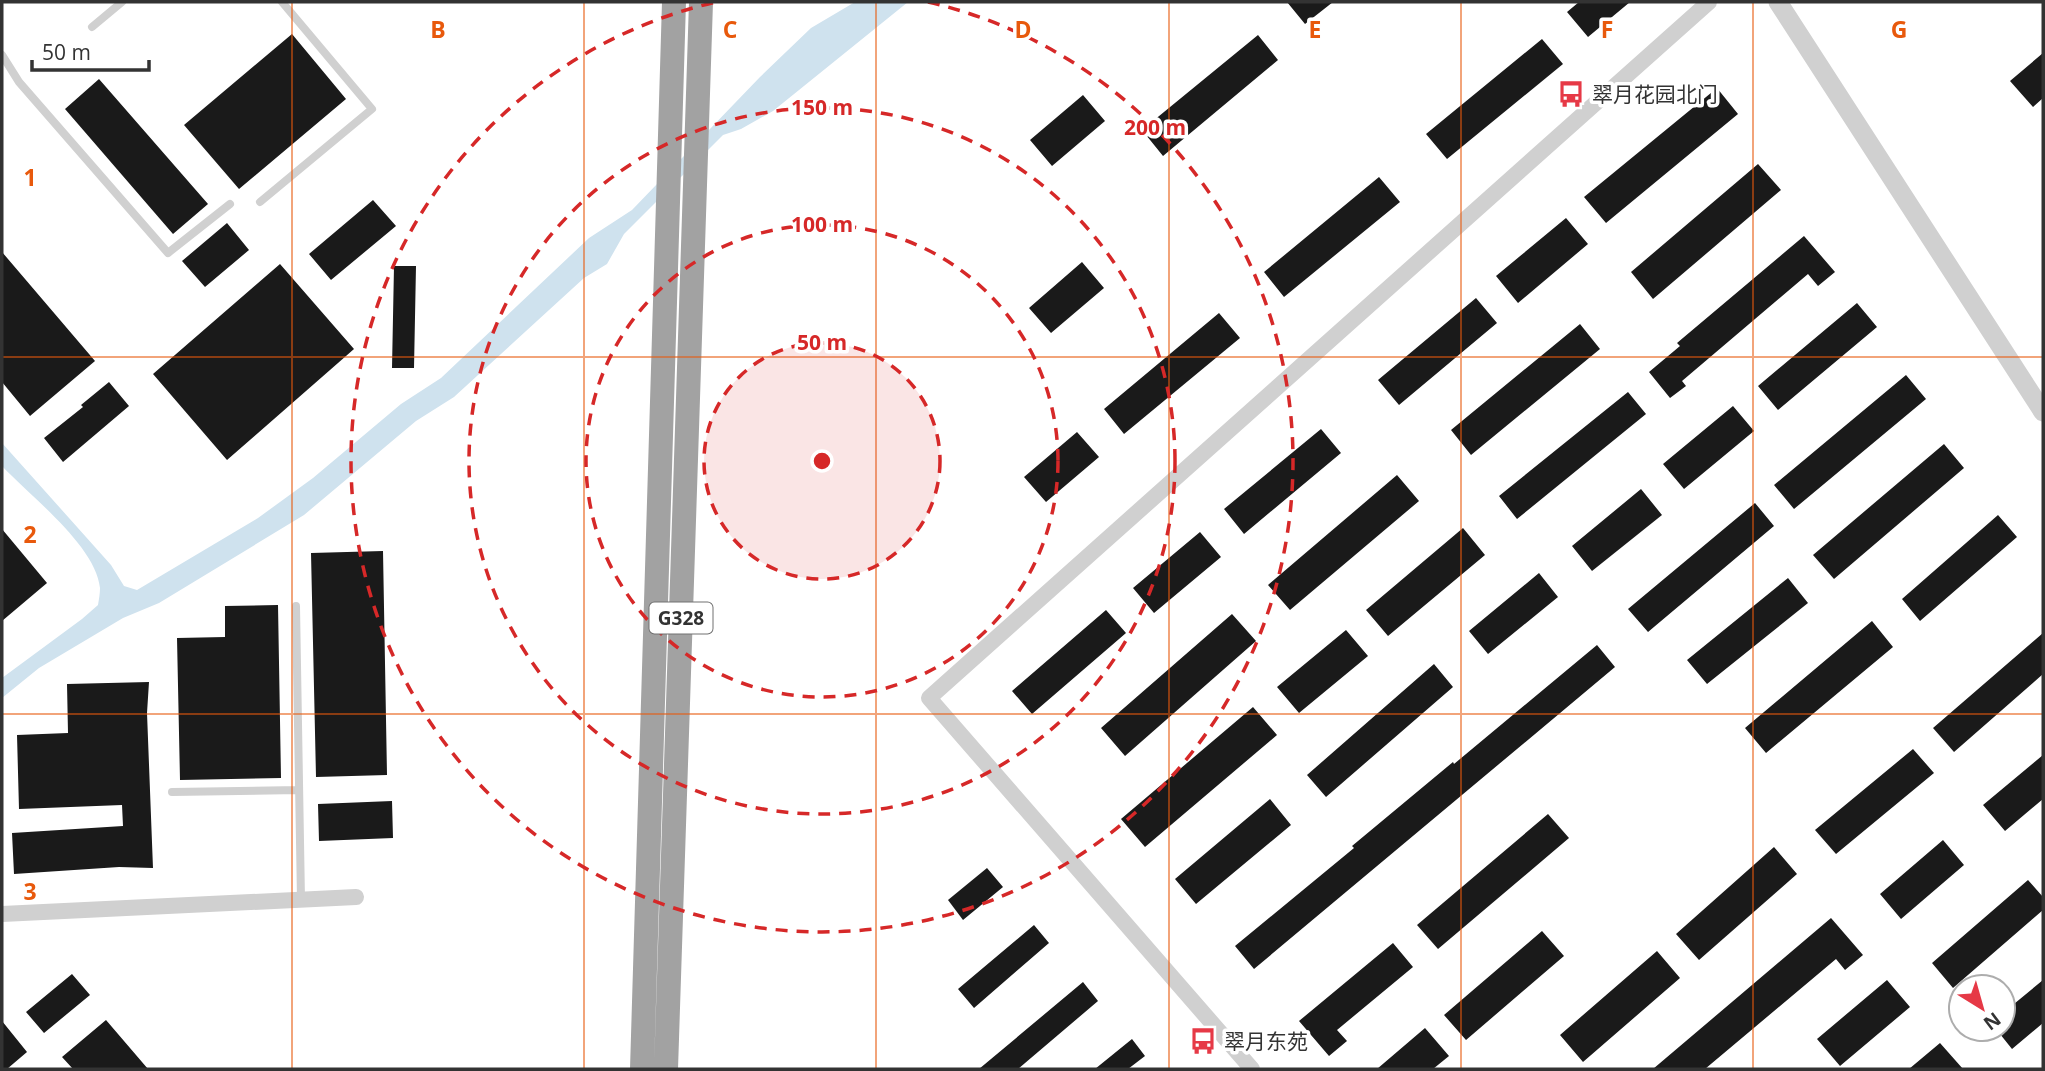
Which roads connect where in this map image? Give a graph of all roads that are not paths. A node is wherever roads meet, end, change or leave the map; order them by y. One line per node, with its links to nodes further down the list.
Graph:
1 (122, 2): 7 (lane)
2 (282, 2): 9 (lane)
3 (674, 2): 18 (highway, G328)
4 (701, 2): 19 (highway, G328)
5 (1709, 2): 20 (street)
6 (1778, 2): 11 (street)
7 (92, 26)
8 (2, 55): 10 (lane)
9 (260, 202)
10 (230, 204)
11 (2043, 412)
12 (296, 606): 13 (lane)
13 (299, 789): 14 (lane); 16 (lane)
14 (172, 792)
15 (356, 897): 16 (street)
16 (301, 900): 17 (street)
17 (2, 914)
18 (642, 1069)
19 (666, 1069)
20 (1252, 1069)

